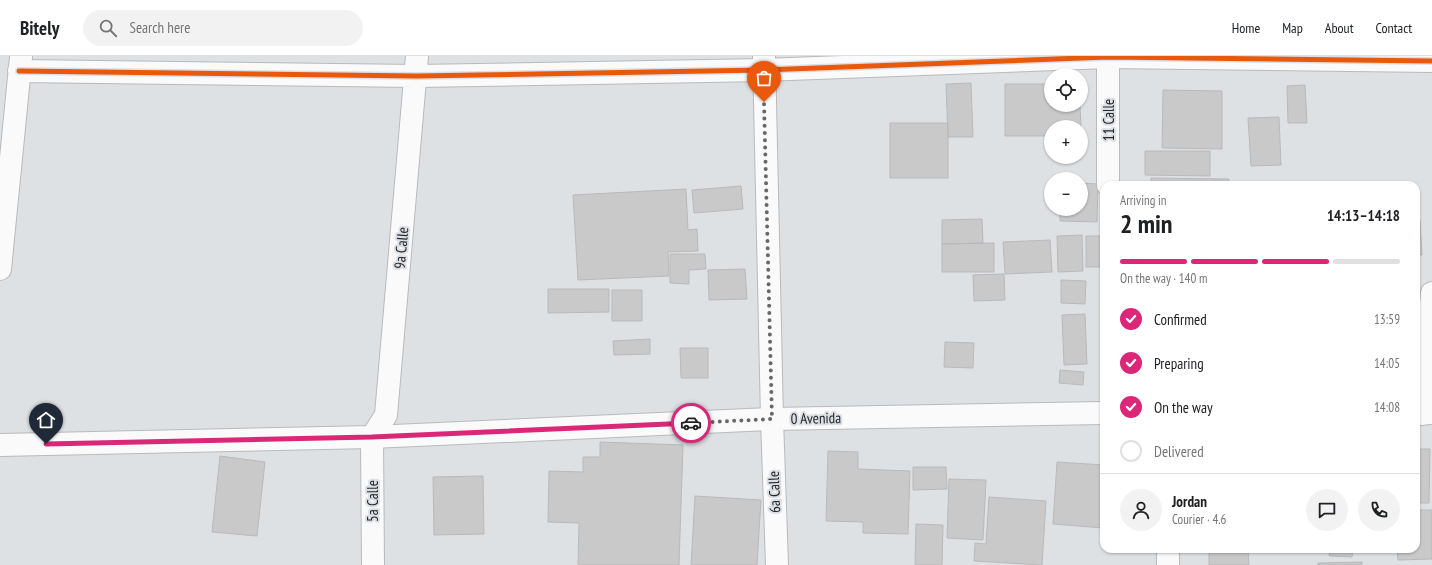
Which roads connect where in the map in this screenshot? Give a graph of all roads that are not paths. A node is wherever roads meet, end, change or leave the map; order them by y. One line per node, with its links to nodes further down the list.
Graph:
1 (1108, 57): 2 (street); 4 (street); 6 (street, 11 Calle)
2 (1432, 61)
3 (20, 63): 5 (street); 7 (street)
4 (763, 63): 5 (street); 11 (street, 6a Calle)
5 (417, 66): 12 (street, 9a Calle)
6 (1108, 181)
7 (0, 269)
8 (1432, 293): 10 (street)
9 (1100, 413): 11 (street, 0 Avenida)
10 (1423, 413)
11 (772, 419): 12 (street, 0 Avenida); 16 (street, 6a Calle)
12 (372, 437): 13 (street, 0 Avenida); 15 (street, 5a Calle)
13 (0, 445)
14 (1168, 553): 17 (street)
15 (373, 565)
16 (777, 565)
17 (1168, 565)

